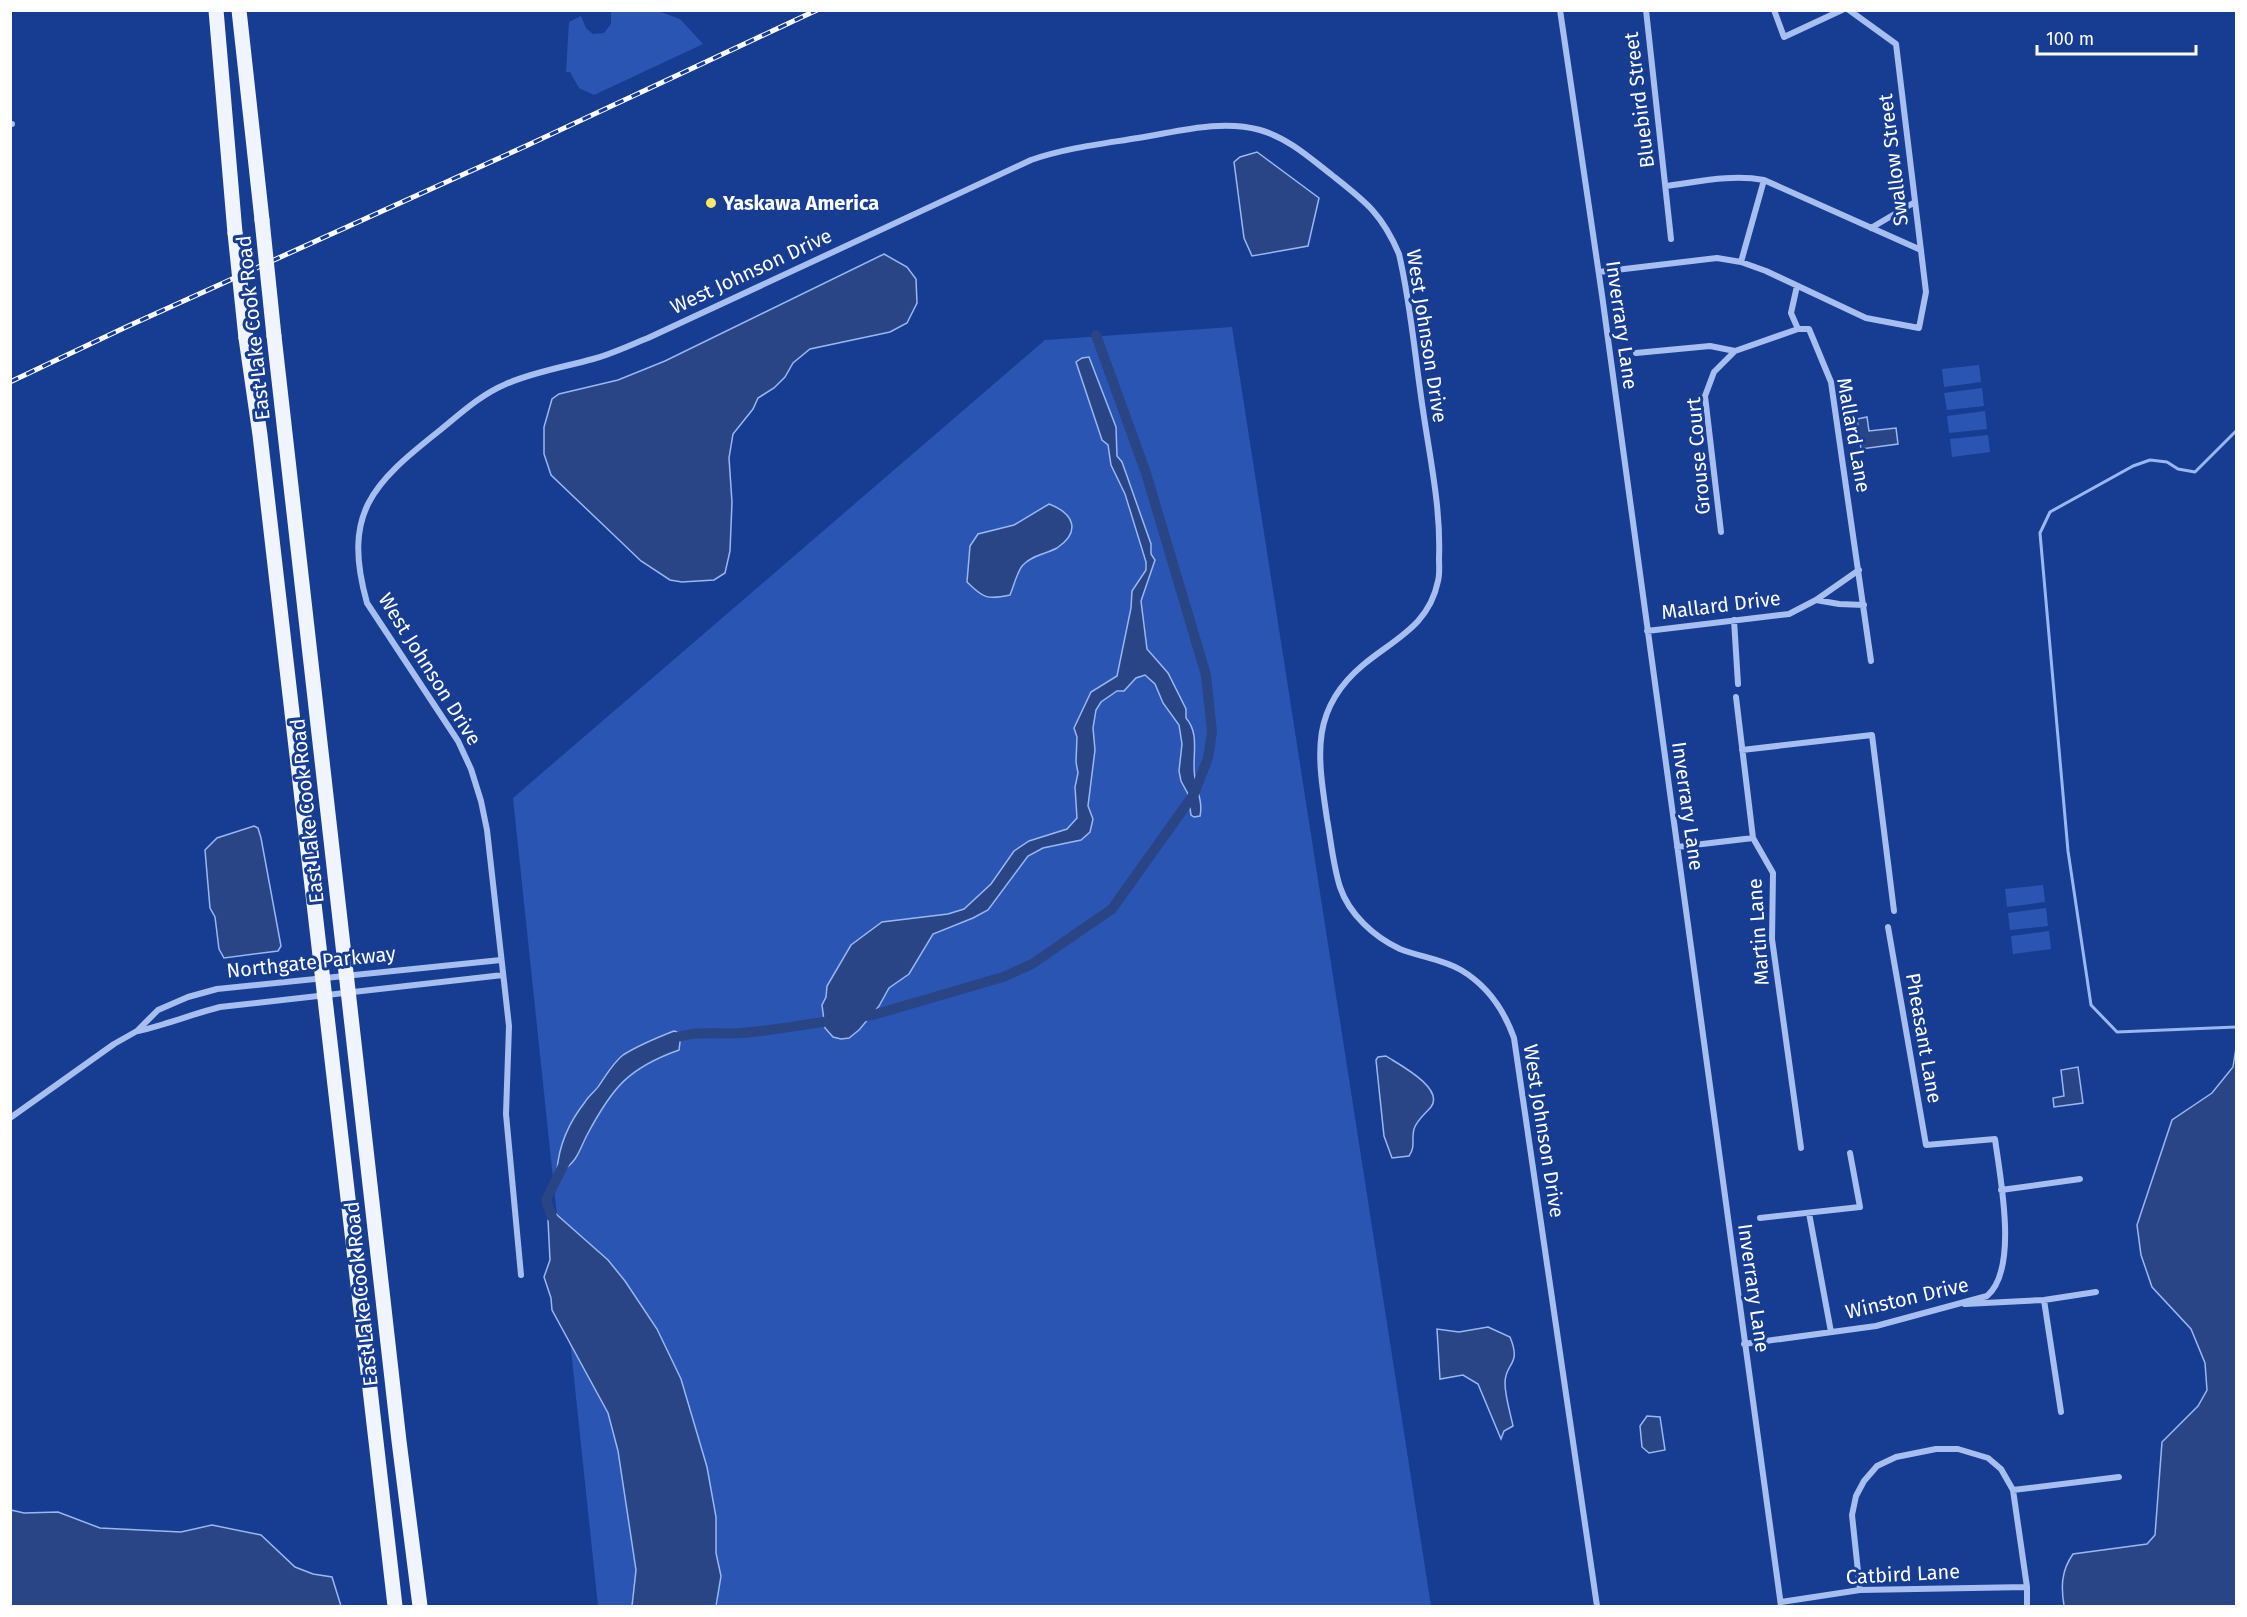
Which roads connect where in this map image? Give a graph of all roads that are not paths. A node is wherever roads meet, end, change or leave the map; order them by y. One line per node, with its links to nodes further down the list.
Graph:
1 (216, 10): 37 (main road, East Lake Cook Road, bridge)
2 (239, 10): 35 (main road, East Lake Cook Road, bridge)
3 (1560, 10): 15 (street, Inverrary Lane)
4 (1646, 10): 9 (street, Bluebird Street)
5 (1774, 10): 6 (street)
6 (1842, 10)
7 (1849, 10): 10 (street, Swallow Street)
8 (1764, 180): 9 (street); 11 (street); 14 (street)
9 (1666, 186): 12 (street, Bluebird Street)
10 (1915, 202): 11 (street); 13 (street, Swallow Street)
11 (1871, 228): 13 (street)
12 (1671, 239)
13 (1921, 250): 16 (street, Swallow Street)
14 (1741, 262): 15 (street); 16 (street)
15 (1599, 272): 25 (street, Inverrary Lane)
16 (1797, 286): 17 (street)
17 (1798, 329): 18 (street); 21 (street, Mallard Lane)
18 (1735, 351): 19 (street); 20 (street, Grouse Court)
19 (1636, 353)
20 (1721, 532)
21 (1859, 570): 22 (street, Mallard Drive); 23 (street)
22 (1816, 600): 23 (street); 24 (street, Mallard Drive)
23 (1863, 605): 26 (street)
24 (1734, 620): 25 (street, Mallard Drive); 27 (street)
25 (1647, 631): 31 (street, Inverrary Lane)
26 (1871, 661)
27 (1738, 684)
28 (1736, 698): 29 (street, Martin Lane)
29 (1742, 750): 30 (street, Martin Lane); 32 (street)
30 (1753, 838): 31 (street); 43 (street, Martin Lane)
31 (1677, 847): 54 (street, Inverrary Lane)
32 (1894, 911)
33 (1888, 927): 42 (street, Pheasant Lane)
34 (501, 960): 35 (street, Northgate Parkway); 36 (street, West Johnson Drive); 65 (street, West Johnson Drive)
35 (347, 975): 37 (street, Northgate Parkway); 38 (main road, East Lake Cook Road)
36 (503, 975): 38 (street, Northgate Parkway); 49 (street, West Johnson Drive)
37 (322, 977): 39 (main road, East Lake Cook Road); 40 (street, Northgate Parkway)
38 (349, 993): 39 (street, Northgate Parkway); 58 (main road, East Lake Cook Road)
39 (324, 995): 40 (street, Northgate Parkway); 59 (main road, East Lake Cook Road)
40 (137, 1031): 41 (street, Northgate Parkway)
41 (10, 1118)
42 (1995, 1139): 46 (street, Winston Drive)
43 (1801, 1148)
44 (1850, 1153): 47 (street)
45 (2080, 1179): 46 (street)
46 (2001, 1190): 52 (street, Winston Drive)
47 (1809, 1213): 48 (street); 53 (street)
48 (1760, 1218)
49 (520, 1275)
50 (2096, 1292): 51 (street)
51 (2044, 1300): 52 (street); 55 (street)
52 (1953, 1305): 53 (street, Winston Drive)
53 (1831, 1332): 54 (street, Winston Drive)
54 (1744, 1344): 62 (street, Inverrary Lane)
55 (2061, 1412)
56 (2119, 1477): 57 (street)
57 (2013, 1490): 60 (street); 61 (street)
58 (413, 1553): 59 (main road); 64 (main road, East Lake Cook Road)
59 (389, 1556): 63 (main road, East Lake Cook Road)
60 (2027, 1587): 61 (street, Catbird Lane); 66 (street)
61 (1860, 1590): 62 (street, Catbird Lane)
62 (1781, 1604)
63 (395, 1606)
64 (420, 1606)
65 (1597, 1606)
66 (2027, 1606)

